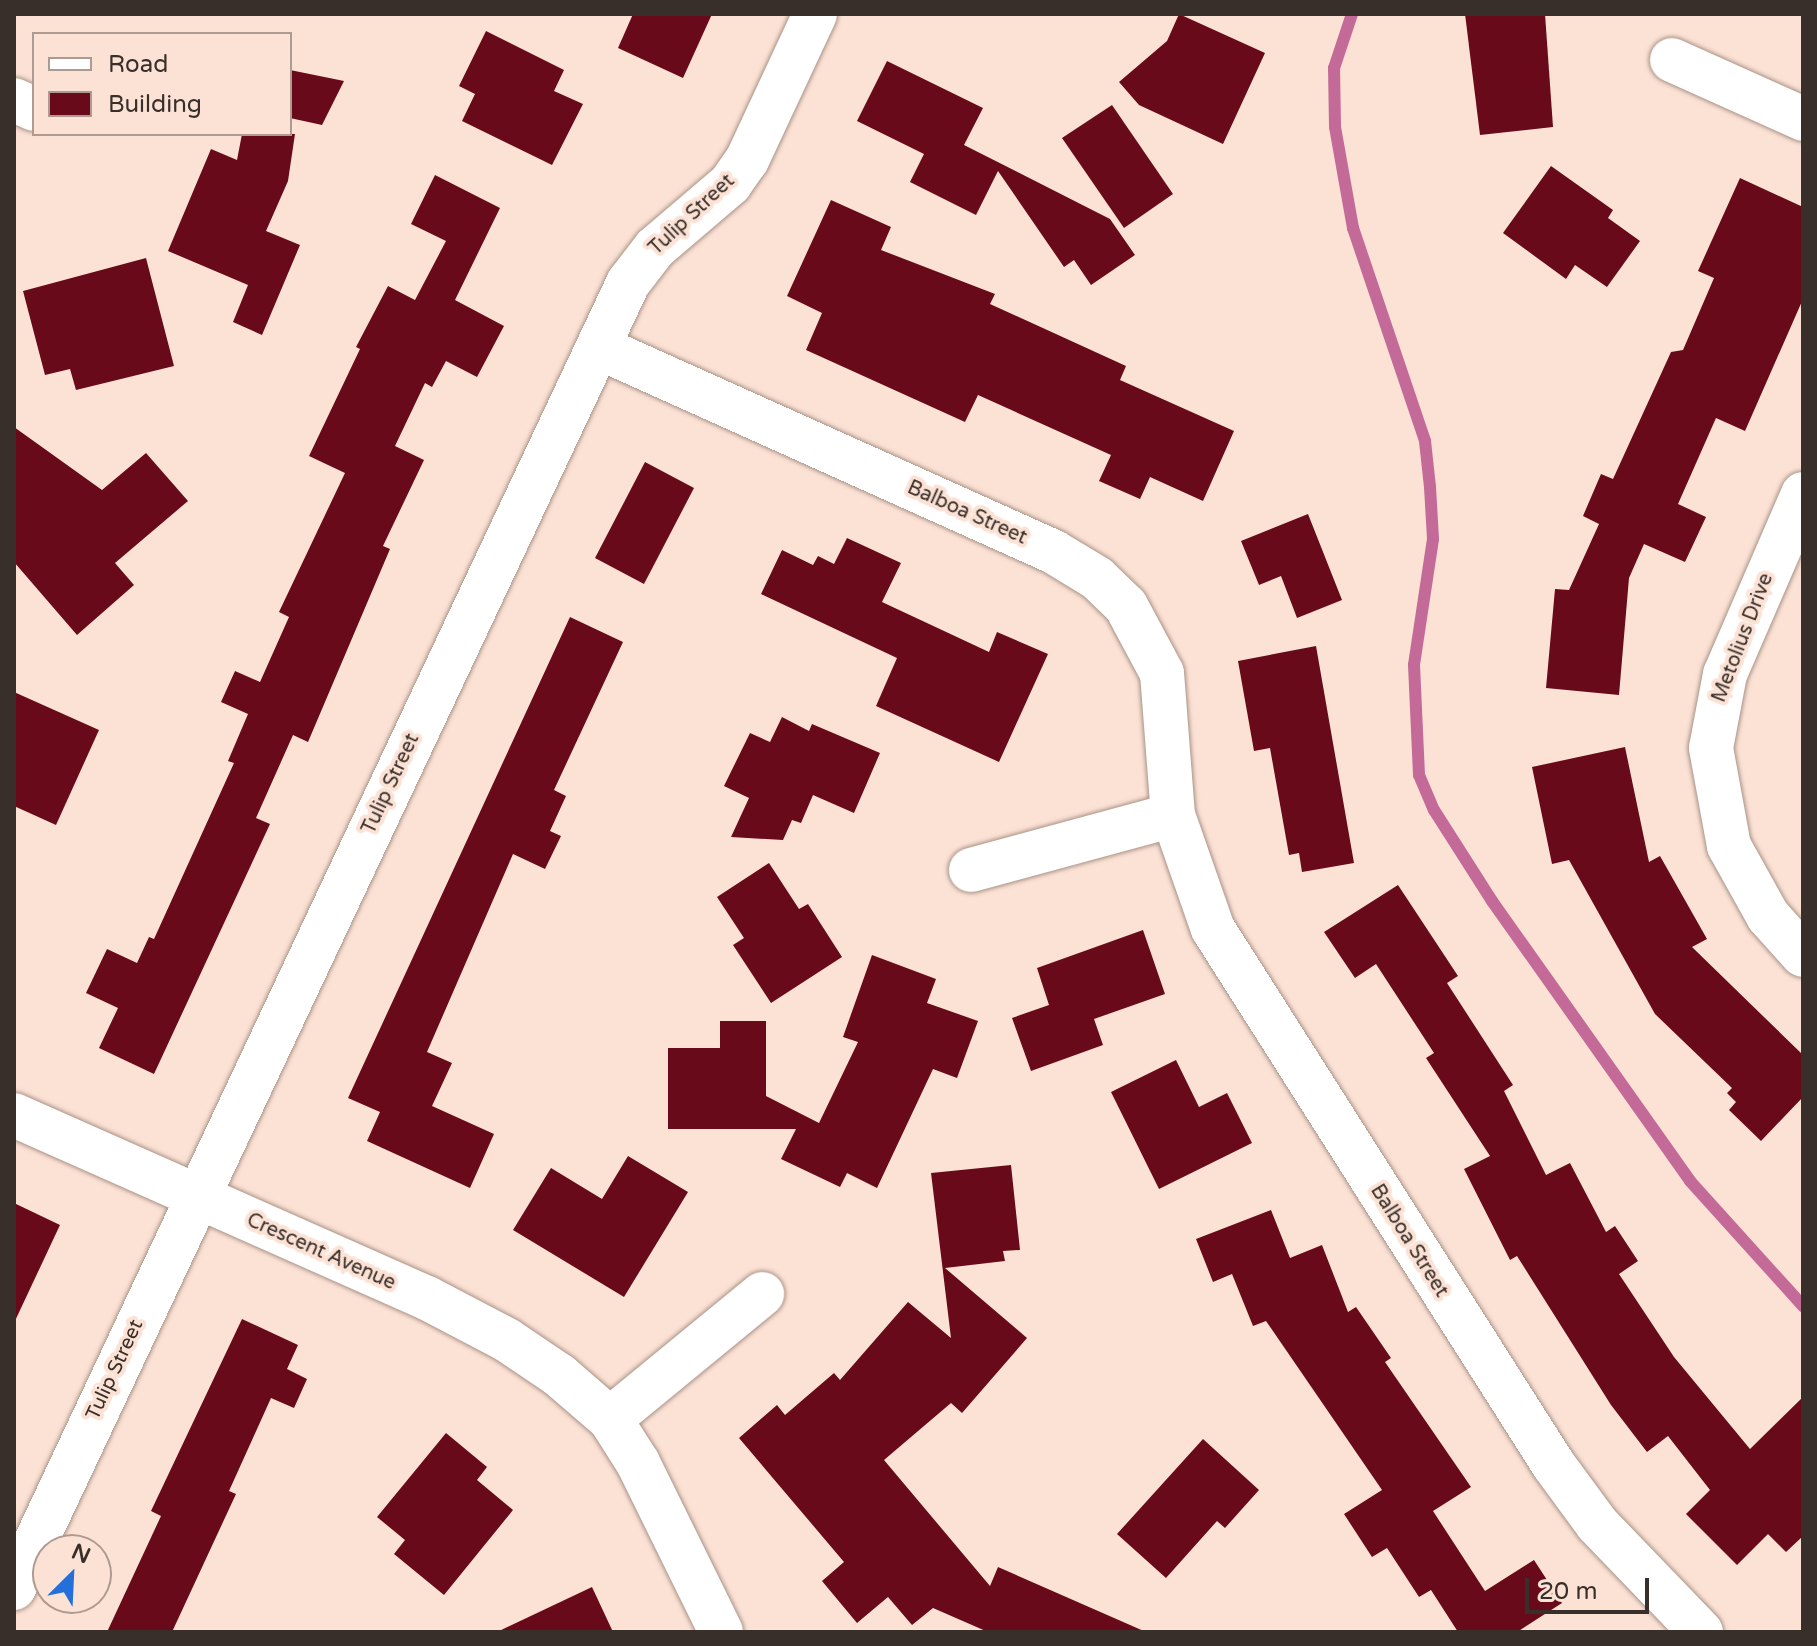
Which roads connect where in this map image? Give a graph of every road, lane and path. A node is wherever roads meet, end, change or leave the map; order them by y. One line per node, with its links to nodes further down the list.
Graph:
1 (815, 14): 4 (street, Tulip Street)
2 (1672, 60): 3 (street)
3 (1803, 119)
4 (598, 347): 6 (street, Balboa Street); 10 (street, Tulip Street)
5 (1803, 494): 8 (street, Metolius Drive)
6 (1173, 815): 7 (street); 15 (street, Balboa Street)
7 (971, 870)
8 (1803, 955)
9 (14, 1115): 10 (street, Crescent Avenue)
10 (196, 1197): 12 (street, Crescent Avenue); 13 (street, Tulip Street)
11 (762, 1294): 12 (street)
12 (610, 1419): 14 (street, Crescent Avenue)
13 (14, 1588)
14 (721, 1632)
15 (1701, 1632)

